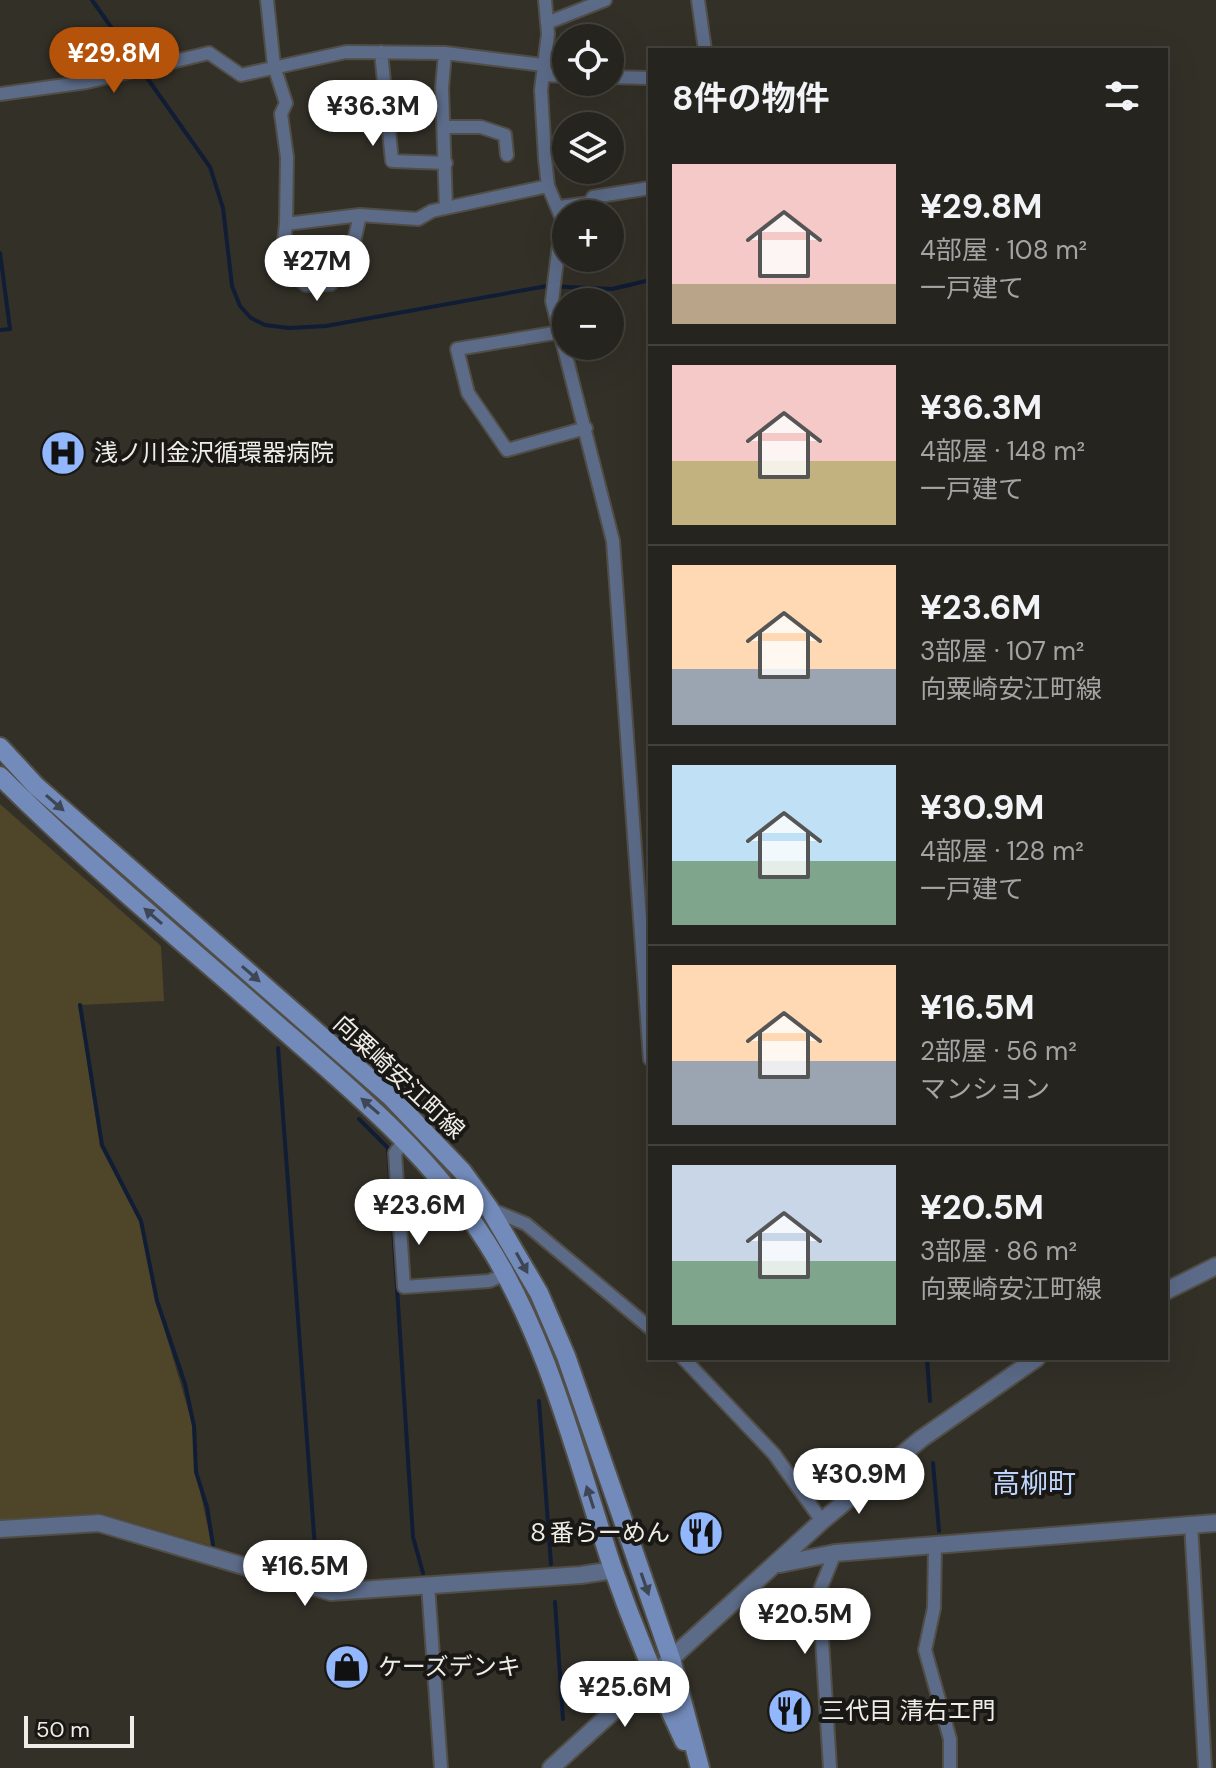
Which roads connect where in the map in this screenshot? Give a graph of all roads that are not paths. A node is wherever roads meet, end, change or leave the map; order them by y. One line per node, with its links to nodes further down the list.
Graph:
1 (267, 0): 10 (street)
2 (545, 0): 5 (street)
3 (605, 0): 5 (street)
4 (698, 0): 6 (street)
5 (547, 23): 9 (street)
6 (705, 48)
7 (381, 52): 8 (street); 10 (street); 17 (street)
8 (445, 53): 9 (street); 15 (street)
9 (543, 65): 11 (street); 18 (street)
10 (274, 66): 14 (street); 24 (street)
11 (552, 75)
12 (624, 77): 13 (street)
13 (648, 78)
14 (0, 94)
15 (446, 127): 16 (street); 17 (street)
16 (507, 155)
17 (446, 163): 22 (street)
18 (548, 186): 20 (street); 22 (street)
19 (648, 188): 21 (street)
20 (556, 200)
21 (592, 200)
22 (446, 208): 23 (street)
23 (360, 215): 24 (street); 24 (street)
24 (286, 224)
25 (552, 333): 27 (street)
26 (568, 360): 27 (street)
27 (586, 428): 30 (street)
28 (0, 747): 32 (main road, 向粟崎安江町線, one-way to 32)
29 (0, 776): 31 (main road, 向粟崎安江町線, one-way to 29)
30 (648, 1031)
31 (405, 1140): 34 (main road, 向粟崎安江町線); 34 (street)
32 (489, 1208): 36 (street); 48 (main road, 向粟崎安江町線, one-way to 48)
33 (1216, 1266): 35 (street)
34 (504, 1275): 46 (main road, 向粟崎安江町線, one-way to 34)
35 (1168, 1290)
36 (648, 1326)
37 (685, 1360): 39 (street)
38 (1034, 1360): 39 (street)
39 (822, 1521): 45 (street)
40 (1216, 1523): 41 (street)
41 (1191, 1524): 43 (street); 55 (street)
42 (0, 1529): 47 (street)
43 (935, 1547): 44 (street); 54 (street)
44 (835, 1553): 45 (street); 53 (street)
45 (779, 1564): 48 (street)
46 (614, 1570): 47 (street); 49 (main road, 向粟崎安江町線)
47 (428, 1585): 50 (street)
48 (671, 1659): 49 (street); 52 (main road, 向粟崎安江町線)
49 (654, 1676): 51 (street); 52 (main road, 向粟崎安江町線)
50 (441, 1768)
51 (551, 1768)
52 (699, 1768)
53 (830, 1768)
54 (950, 1768)
55 (1205, 1768)

